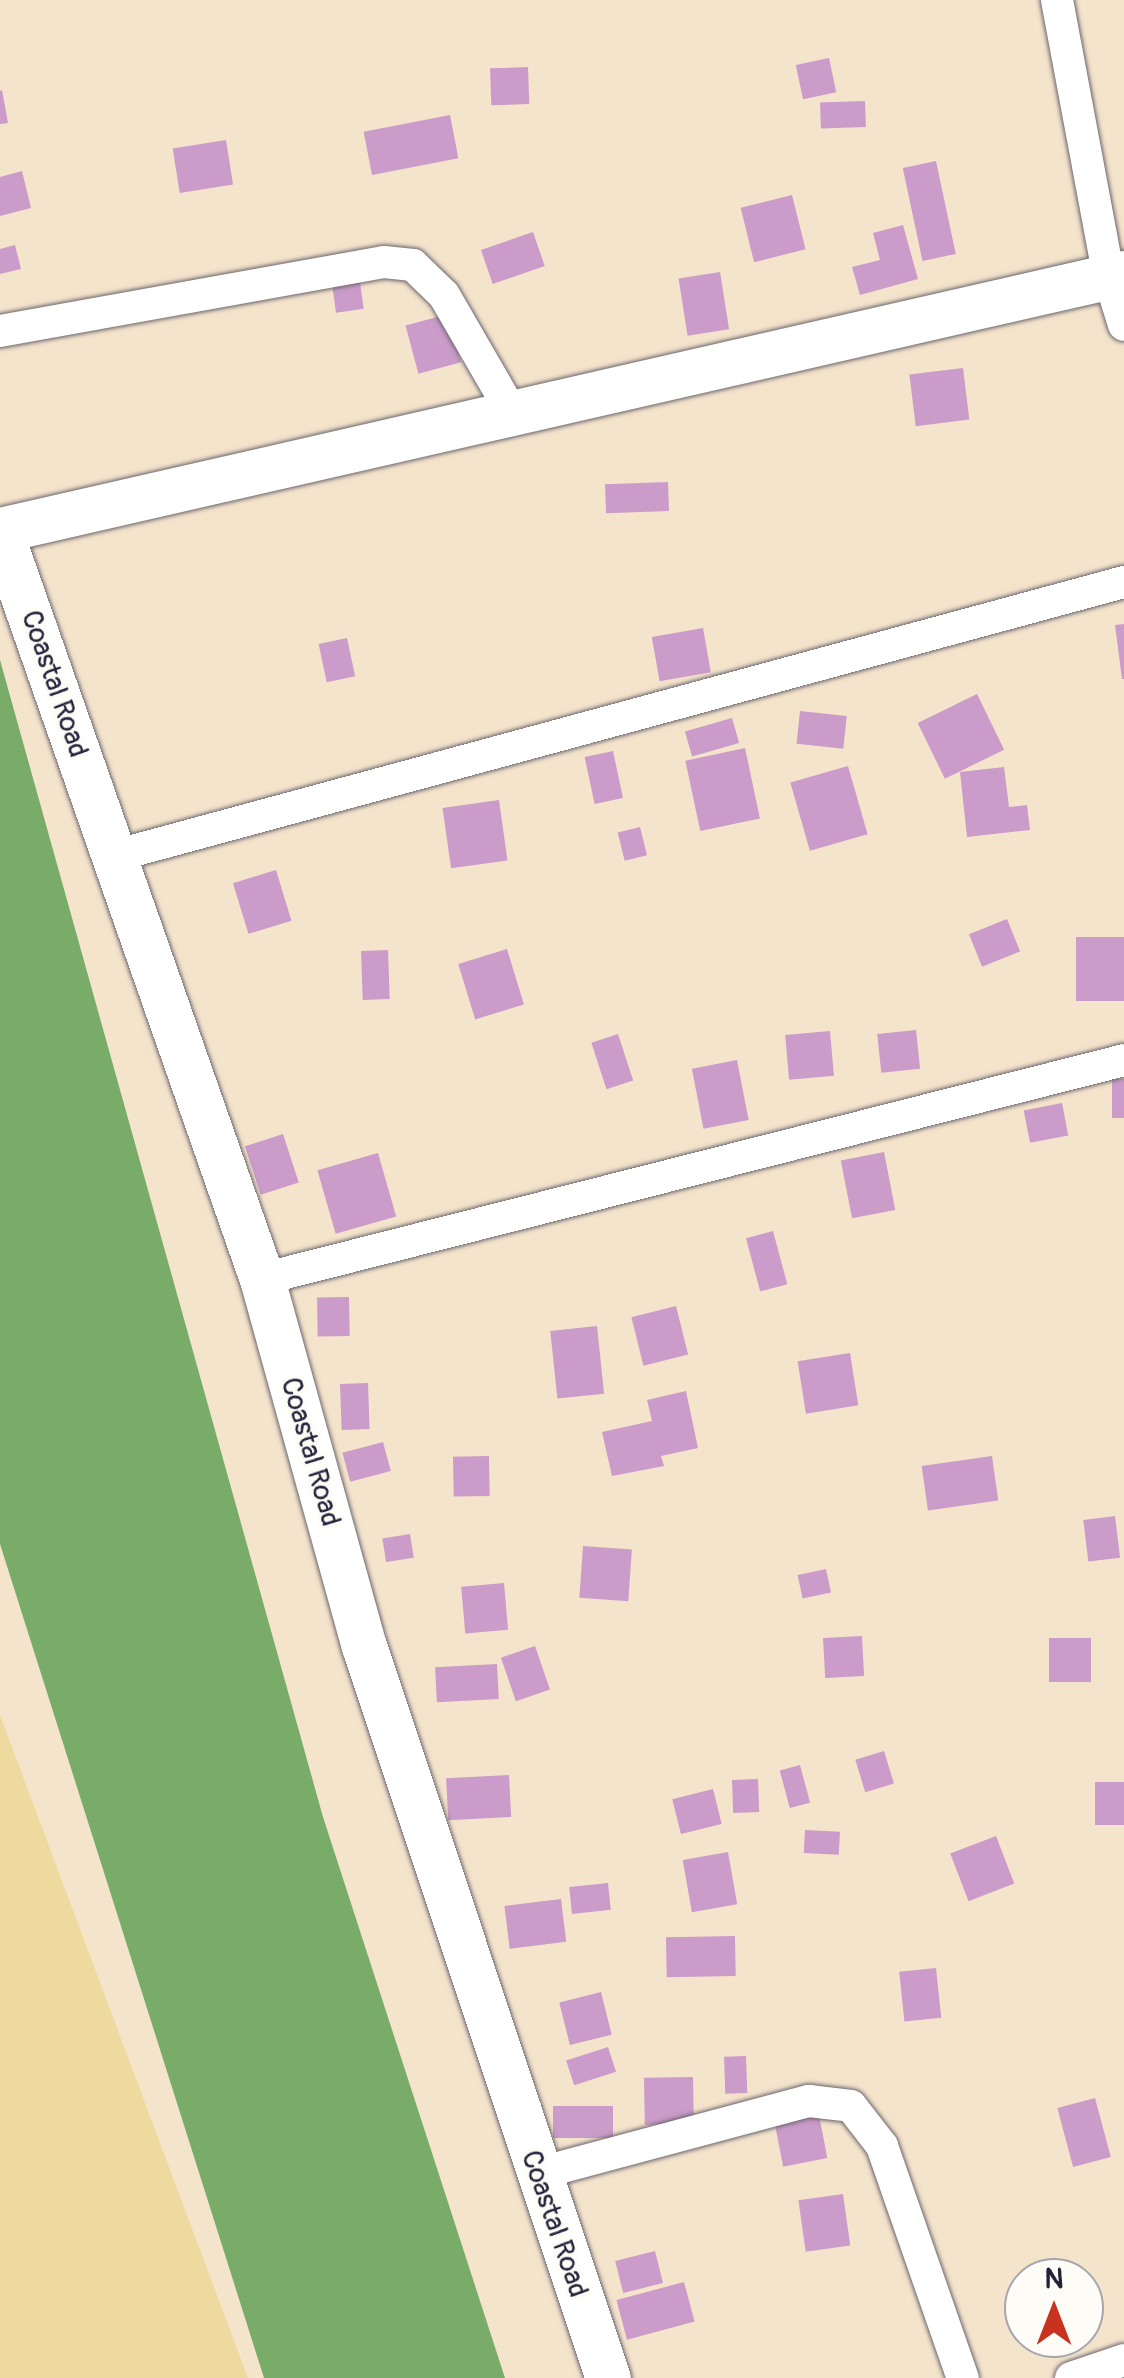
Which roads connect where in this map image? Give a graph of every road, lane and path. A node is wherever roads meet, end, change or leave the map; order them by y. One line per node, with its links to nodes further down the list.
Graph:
1 (1057, 0): 2 (street)
2 (1116, 275): 3 (street); 5 (street)
3 (1124, 325)
4 (0, 330): 5 (street)
5 (512, 413): 6 (street)
6 (0, 530): 8 (street, Coastal Road)
7 (1124, 582): 8 (street)
8 (114, 856): 10 (street, Coastal Road)
9 (1124, 1060): 10 (street)
10 (262, 1278): 11 (street, Coastal Road)
11 (536, 2174): 14 (street, Coastal Road); 15 (street)
12 (1124, 2360): 13 (street)
13 (1082, 2377)
14 (608, 2378)
15 (963, 2378)

